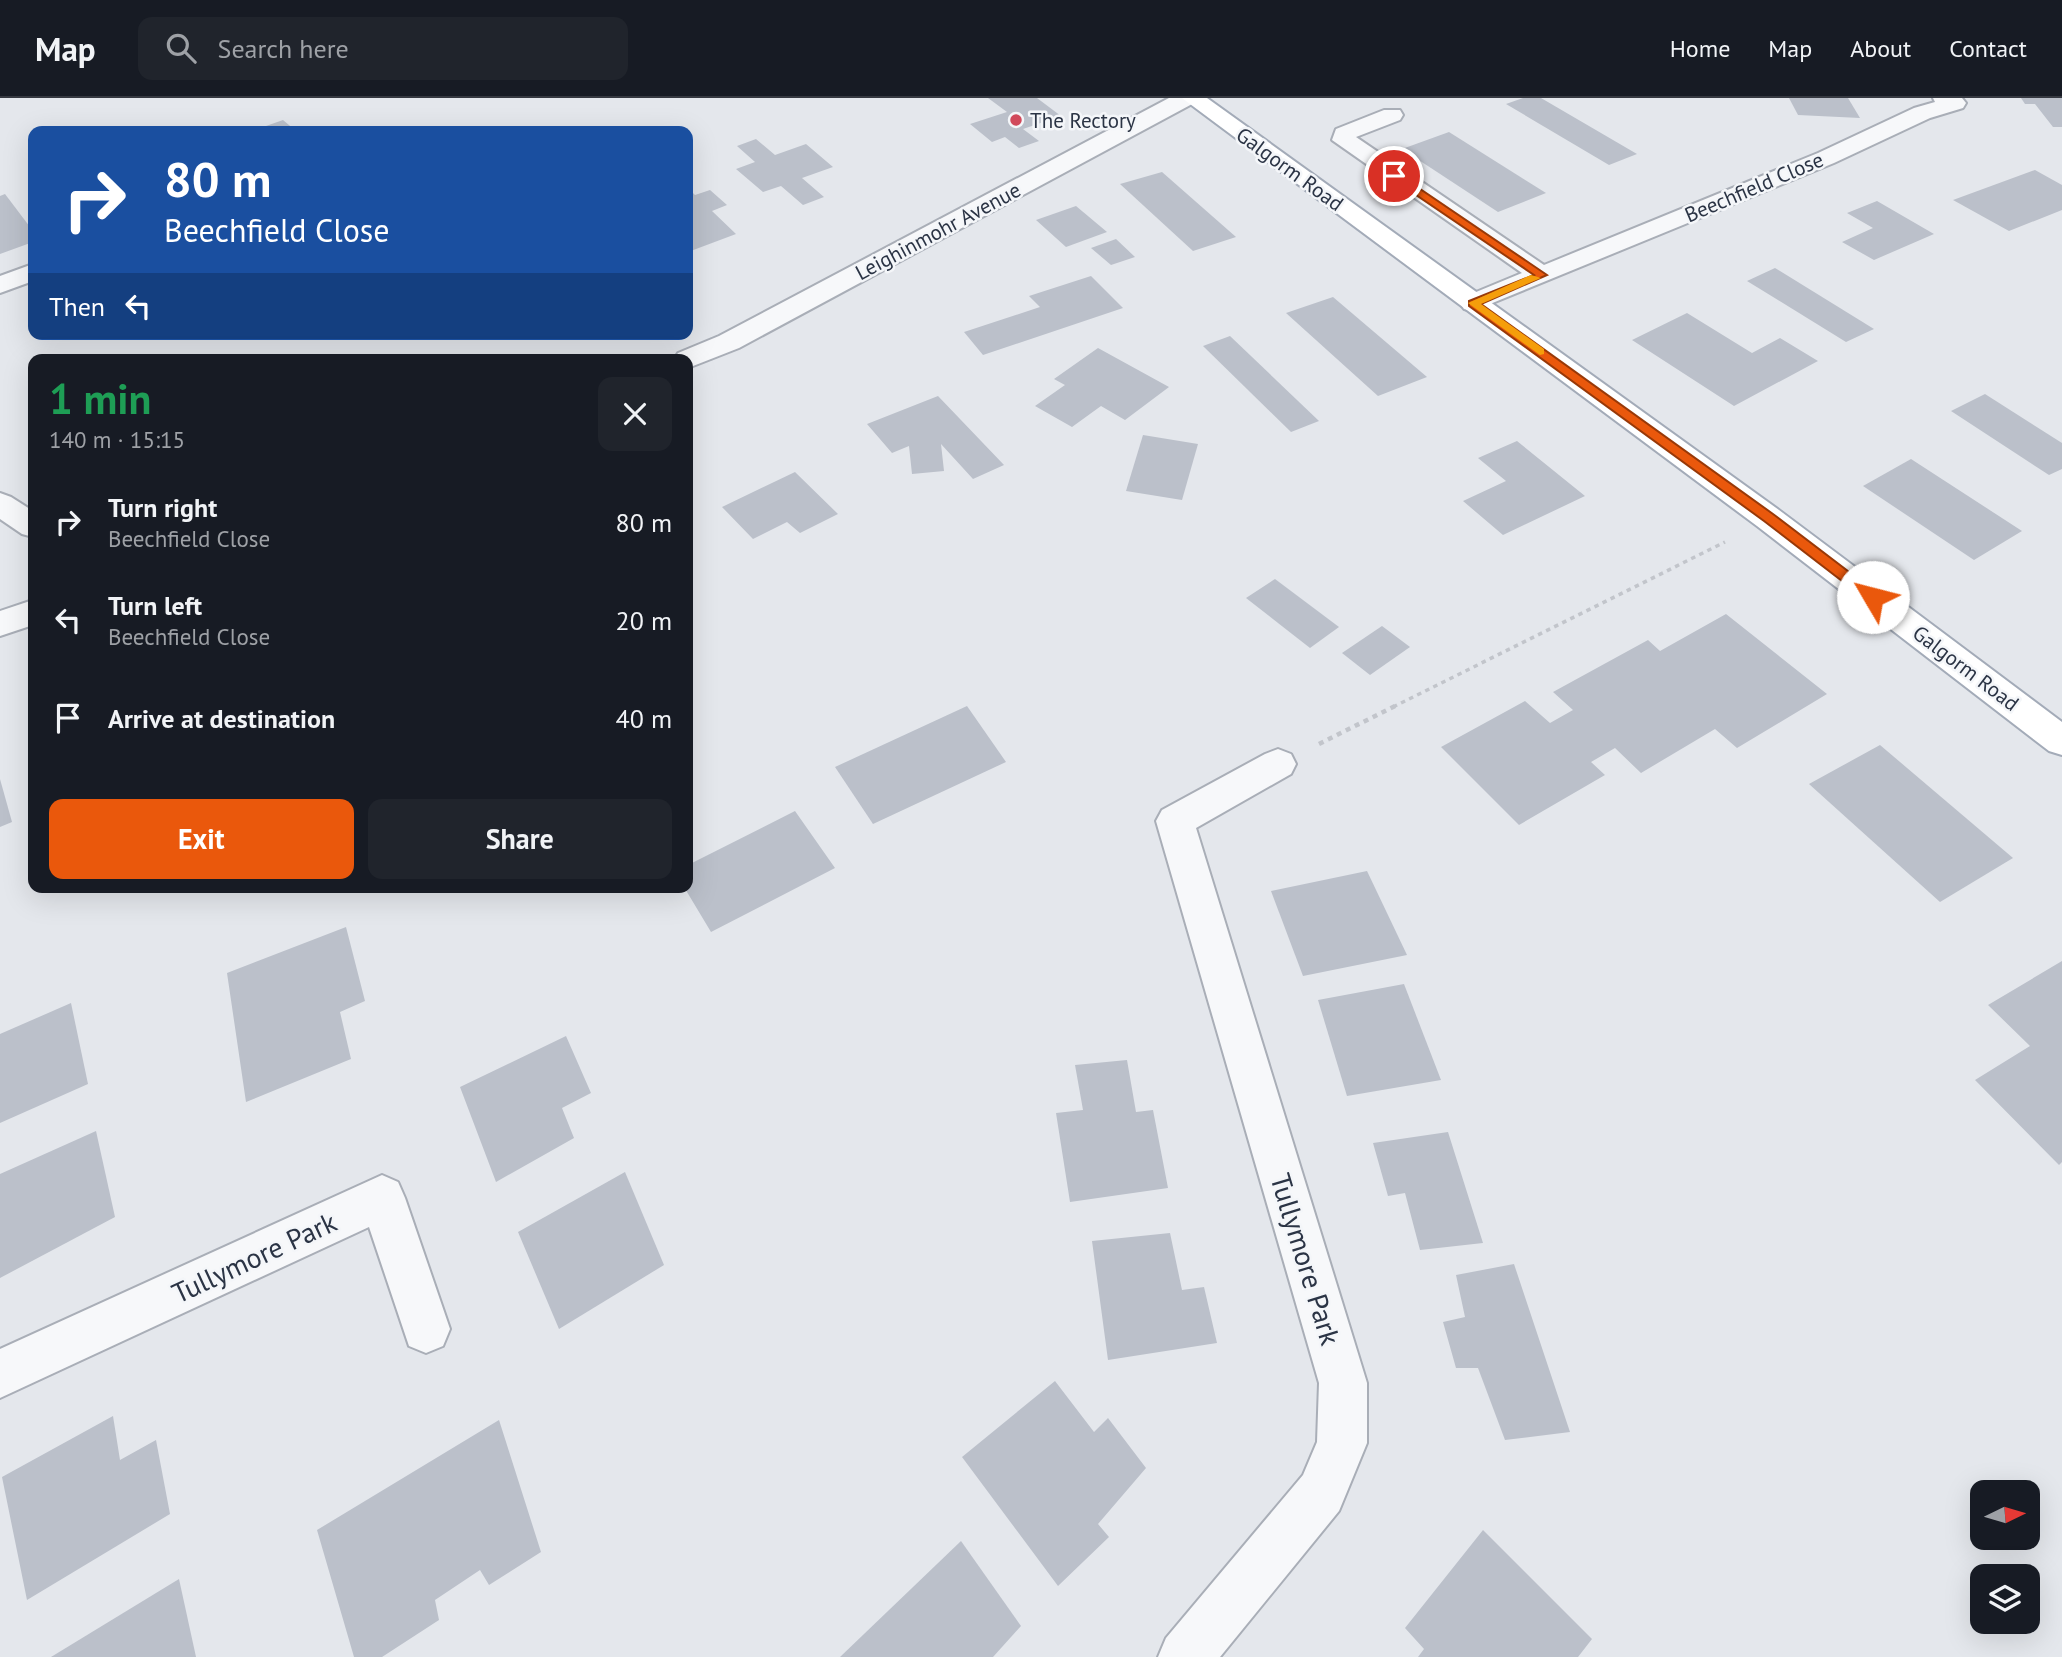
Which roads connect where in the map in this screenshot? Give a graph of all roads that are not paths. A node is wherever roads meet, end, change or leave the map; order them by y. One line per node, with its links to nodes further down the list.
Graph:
1 (1186, 98): 9 (street, Leighinmohr Avenue)
2 (1193, 98): 8 (main road, Galgorm Road)
3 (1944, 98): 6 (street, Beechfield Close)
4 (1392, 115): 6 (street)
5 (28, 274): 7 (street)
6 (1542, 275): 8 (street, Beechfield Close)
7 (0, 285)
8 (1473, 303): 14 (main road, Galgorm Road)
9 (693, 357)
10 (0, 504): 11 (street)
11 (28, 523)
12 (28, 614): 13 (street)
13 (0, 624)
14 (2062, 741)
15 (1278, 764): 18 (street, Tullymore Park)
16 (426, 1329): 17 (street, Tullymore Park)
17 (0, 1374)
18 (1185, 1657)

